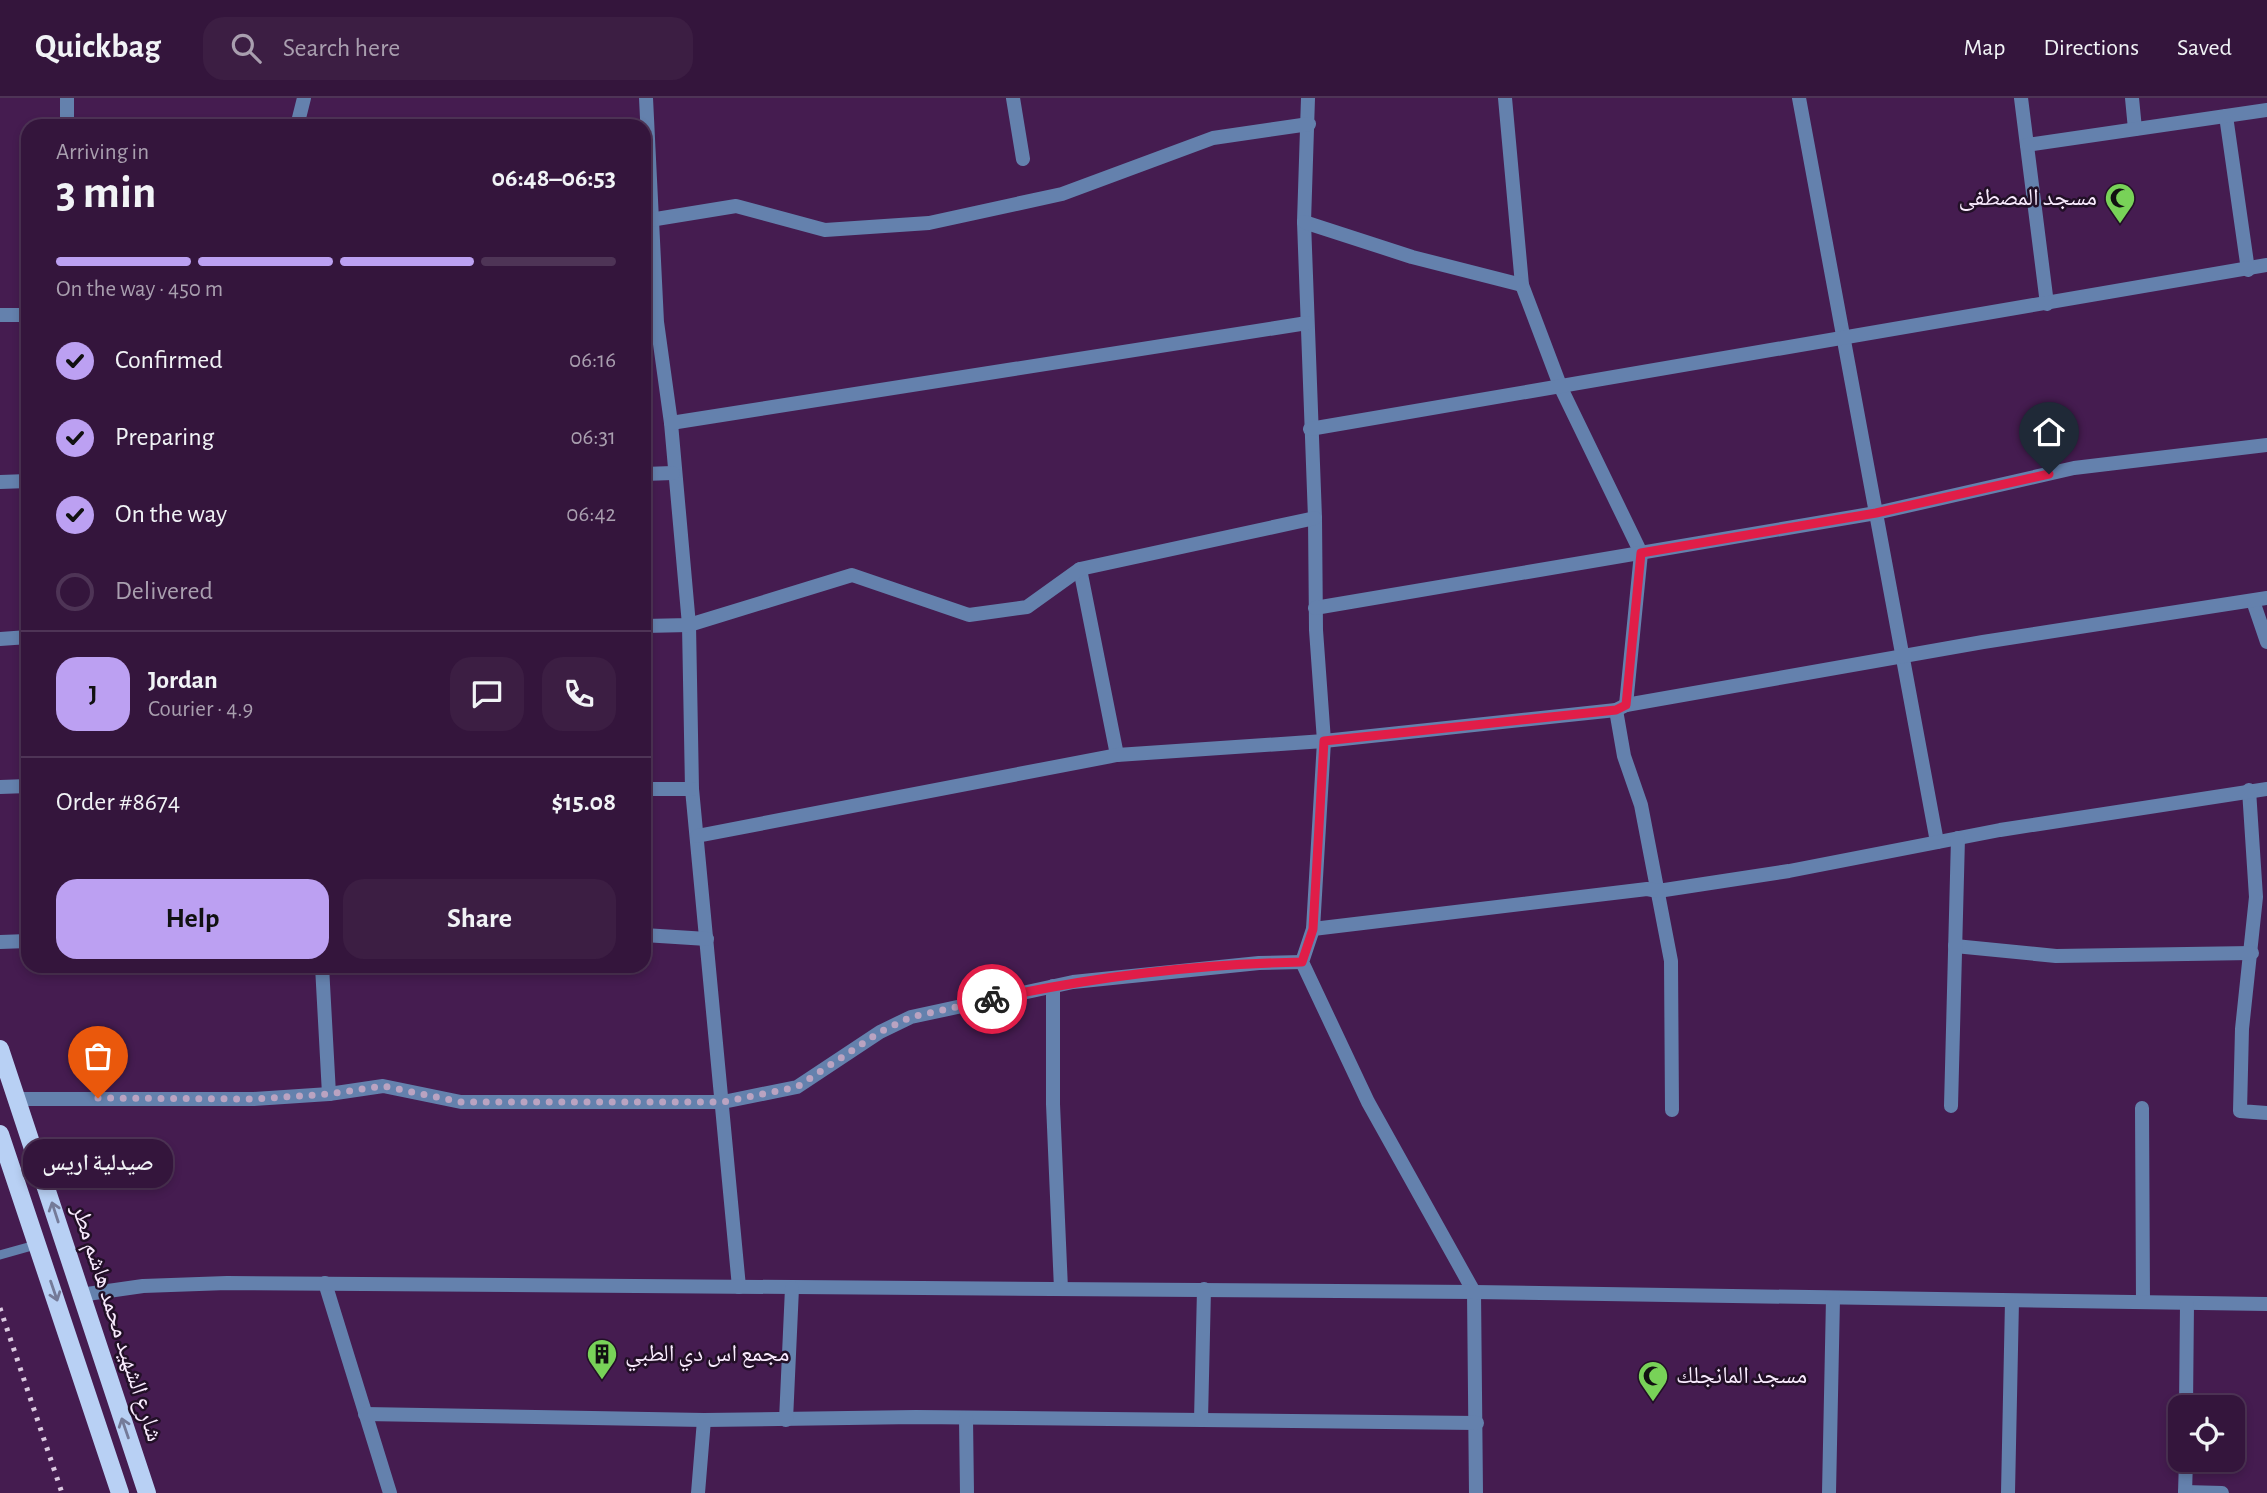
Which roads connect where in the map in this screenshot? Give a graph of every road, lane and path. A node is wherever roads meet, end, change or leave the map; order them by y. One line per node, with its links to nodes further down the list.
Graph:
1 (66, 98): 12 (street)
2 (304, 98): 13 (street)
3 (646, 98): 14 (street)
4 (1013, 98): 18 (street)
5 (1308, 98): 15 (street)
6 (1505, 98): 23 (street)
7 (1799, 98): 29 (street)
8 (2021, 98): 17 (street)
9 (2132, 98): 16 (street)
10 (2267, 110): 11 (street)
11 (2227, 116): 16 (street); 22 (street)
12 (67, 119)
13 (299, 119)
14 (646, 119)
15 (1309, 124): 19 (street); 20 (street)
16 (2135, 129): 17 (street)
17 (2027, 145): 24 (street)
18 (1023, 159)
19 (651, 220)
20 (1304, 222): 23 (street); 27 (street)
21 (2267, 265): 22 (street)
22 (2248, 270): 24 (street)
23 (1522, 285): 30 (street)
24 (2047, 304): 29 (street)
25 (0, 315): 26 (street)
26 (21, 315)
27 (1307, 323): 31 (street); 32 (street)
28 (651, 327): 31 (street)
29 (1844, 339): 30 (street); 38 (street)
30 (1561, 388): 32 (street); 40 (street)
31 (671, 423): 34 (street)
32 (1310, 429): 39 (street)
33 (2267, 444): 38 (street)
34 (673, 473): 35 (street); 44 (street)
35 (651, 474)
36 (21, 481): 37 (street)
37 (0, 482)
38 (1876, 513): 40 (street); 49 (street)
39 (1315, 518): 41 (street); 43 (street)
40 (1641, 553): 43 (street); 50 (street)
41 (1080, 569): 44 (street); 52 (street)
42 (2260, 599): 48 (street); 49 (street)
43 (1315, 608): 51 (street)
44 (689, 625): 45 (street); 56 (street)
45 (651, 626)
46 (21, 638): 47 (street)
47 (0, 639)
48 (2267, 642)
49 (1903, 656): 50 (street); 61 (street)
50 (1621, 707): 51 (street); 62 (street)
51 (1324, 741): 52 (street); 63 (street)
52 (1117, 755): 59 (street)
53 (21, 786): 54 (street)
54 (0, 787)
55 (651, 789): 56 (street)
56 (692, 789): 59 (street)
57 (2267, 789): 58 (street)
58 (2249, 790): 60 (street); 69 (street)
59 (697, 836): 65 (street)
60 (1958, 838): 61 (street); 68 (street)
61 (1937, 842): 62 (street)
62 (1658, 891): 63 (street); 79 (street)
63 (1313, 929): 70 (street)
64 (651, 936): 65 (street)
65 (707, 939): 76 (street)
66 (21, 941): 67 (street)
67 (0, 942)
68 (1955, 946): 69 (street); 77 (street)
69 (2252, 953): 80 (street)
70 (1302, 962): 72 (street); 89 (street)
71 (322, 973): 74 (street)
72 (1053, 986): 76 (street); 87 (street)
73 (0, 1049): 75 (main road, شارع الشهيد محمد هاشم مطر)
74 (329, 1094): 75 (street); 76 (street)
75 (17, 1099): 90 (main road, شارع الشهيد محمد هاشم مطر, one-way to 75)
76 (723, 1102): 85 (street)
77 (1951, 1106)
78 (2143, 1108): 93 (street)
79 (1672, 1110)
80 (2267, 1112)
81 (0, 1134): 82 (main road, شارع الشهيد محمد هاشم مطر)
82 (38, 1244): 83 (lane); 104 (main road, شارع الشهيد محمد هاشم مطر, one-way to 104)
83 (0, 1255)
84 (325, 1283): 85 (street); 90 (street); 97 (street)
85 (739, 1287): 86 (street)
86 (792, 1288): 87 (street); 100 (street)
87 (1061, 1289): 88 (street)
88 (1204, 1289): 89 (street); 101 (street)
89 (1474, 1292): 91 (street); 102 (street)
90 (80, 1295): 105 (main road, شارع الشهيد محمد هاشم مطر, one-way to 90)
91 (1833, 1298): 92 (street); 110 (street)
92 (2011, 1301): 93 (street); 111 (street)
93 (2143, 1303): 94 (street)
94 (2187, 1304): 95 (street); 96 (street)
95 (2267, 1304)
96 (2186, 1395)
97 (365, 1414): 99 (street); 106 (street)
98 (966, 1418): 100 (street); 101 (street); 108 (street)
99 (704, 1420): 100 (street); 107 (street)
100 (786, 1420)
101 (1201, 1420): 102 (street)
102 (1477, 1423): 109 (street)
103 (2186, 1472): 112 (street)
104 (120, 1493)
105 (147, 1493)
106 (390, 1493)
107 (698, 1493)
108 (967, 1493)
109 (1476, 1493)
110 (1829, 1493)
111 (2008, 1493)
112 (2185, 1493): 113 (street)
113 (2222, 1493)

